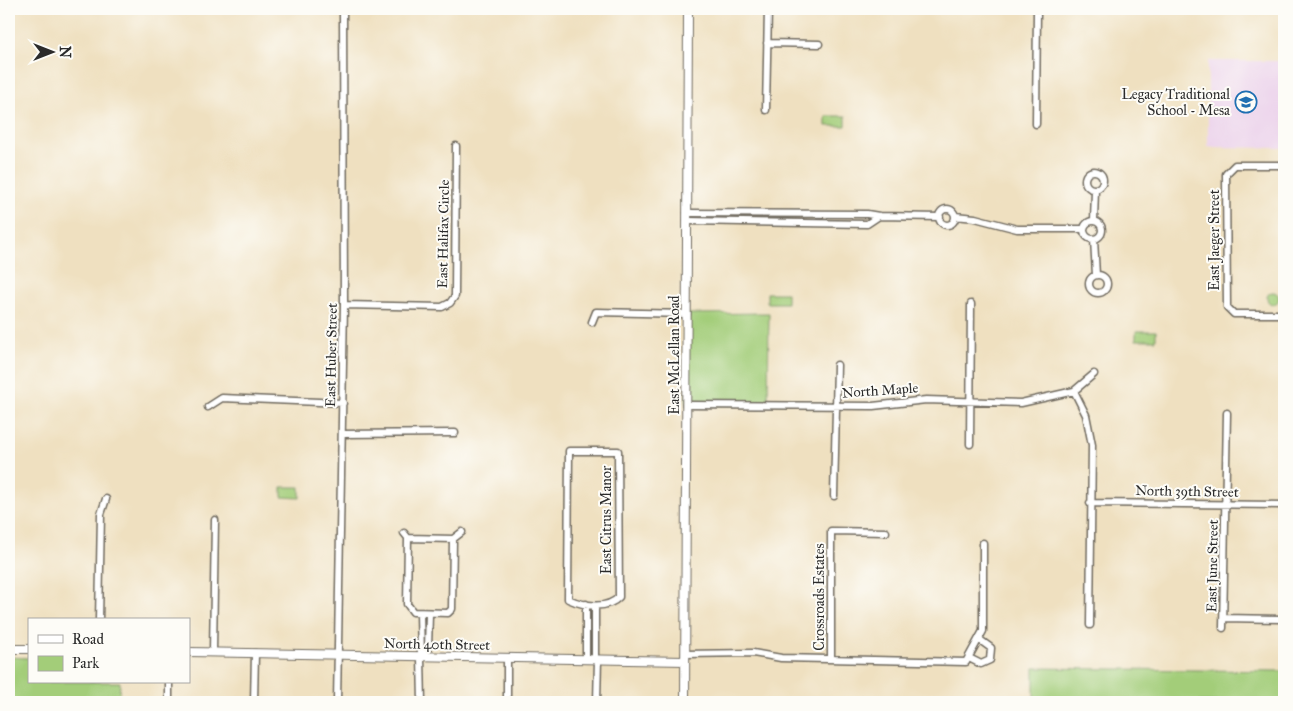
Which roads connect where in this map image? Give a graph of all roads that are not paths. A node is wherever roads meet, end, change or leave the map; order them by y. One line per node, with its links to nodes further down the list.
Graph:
1 (343, 9): 29 (street, East Huber Street)
2 (688, 9): 18 (street, East McLellan Road)
3 (768, 9): 5 (street)
4 (1037, 9): 8 (street)
5 (767, 43): 6 (street); 7 (street)
6 (819, 44)
7 (766, 110)
8 (1036, 124)
9 (456, 146): 29 (street, East Halifax Circle)
10 (1284, 167): 31 (street, East Jaeger Street)
11 (1095, 190): 20 (street)
12 (708, 213): 13 (street); 18 (street); 21 (street)
13 (721, 213): 14 (street); 22 (street)
14 (747, 213): 15 (street); 23 (street)
15 (834, 214): 16 (street); 24 (street)
16 (879, 216): 19 (street); 24 (street)
17 (955, 216): 19 (street); 19 (street); 25 (street)
18 (687, 217): 21 (street); 30 (street, East McLellan Road)
19 (940, 217)
20 (1094, 220): 25 (street); 26 (street)
21 (708, 221): 22 (street)
22 (721, 221): 23 (street)
23 (746, 222): 24 (street)
24 (834, 224)
25 (1084, 229): 26 (street)
26 (1094, 239): 27 (street)
27 (1096, 275)
28 (971, 304): 36 (street)
29 (344, 305): 37 (street, East Huber Street)
30 (687, 314): 32 (street); 38 (street, East McLellan Road)
31 (1284, 314)
32 (592, 322)
33 (837, 364): 39 (street)
34 (1094, 374): 35 (street)
35 (1074, 391): 36 (street, North Maple); 47 (street)
36 (971, 402): 39 (street, North Maple); 44 (street)
37 (343, 403): 40 (street); 43 (street, East Huber Street)
38 (686, 405): 39 (street, North Maple); 75 (street, East McLellan Road)
39 (835, 406): 45 (street)
40 (208, 407)
41 (1227, 413): 48 (street, East June Street)
42 (456, 433): 43 (street)
43 (342, 434): 72 (street, East Huber Street)
44 (970, 444)
45 (834, 496)
46 (106, 499): 59 (street)
47 (1090, 503): 48 (street, North 39th Street); 62 (street)
48 (1226, 504): 49 (street, North 39th Street); 60 (street, East June Street)
49 (1284, 505)
50 (215, 520): 70 (street)
51 (462, 532): 53 (street)
52 (886, 532): 76 (street, Crossroads Estates)
53 (453, 539): 57 (street); 58 (street)
54 (984, 543): 66 (street)
55 (586, 604): 56 (street, East Citrus Manor); 56 (street, East Citrus Manor); 78 (street)
56 (595, 606): 79 (street)
57 (420, 613): 58 (street); 63 (street)
58 (429, 614): 64 (street)
59 (98, 618)
60 (1224, 618): 61 (street); 65 (street, East June Street)
61 (1284, 619)
62 (1090, 625)
63 (420, 628): 64 (street); 73 (street)
64 (429, 628): 73 (street)
65 (1223, 628)
66 (980, 640): 77 (street); 77 (street, Crossroads Estates)
67 (9, 649): 68 (street)
68 (28, 649)
69 (190, 652): 70 (street, North 40th Street)
70 (213, 652): 71 (street, North 40th Street)
71 (256, 653): 72 (street, North 40th Street); 82 (street)
72 (338, 655): 73 (street, North 40th Street); 83 (street, East Huber Street)
73 (422, 657): 74 (street, North 40th Street); 84 (street)
74 (508, 658): 78 (street, North 40th Street); 85 (street)
75 (685, 658): 76 (street, Crossroads Estates); 79 (street, North 40th Street); 87 (street, East McLellan Road)
76 (832, 658): 77 (street, Crossroads Estates)
77 (969, 658)
78 (586, 659): 79 (street, North 40th Street)
79 (597, 659): 86 (street)
80 (169, 684): 81 (street)
81 (169, 702)
82 (254, 702)
83 (337, 702)
84 (422, 702)
85 (507, 702)
86 (597, 702)
87 (685, 702)

